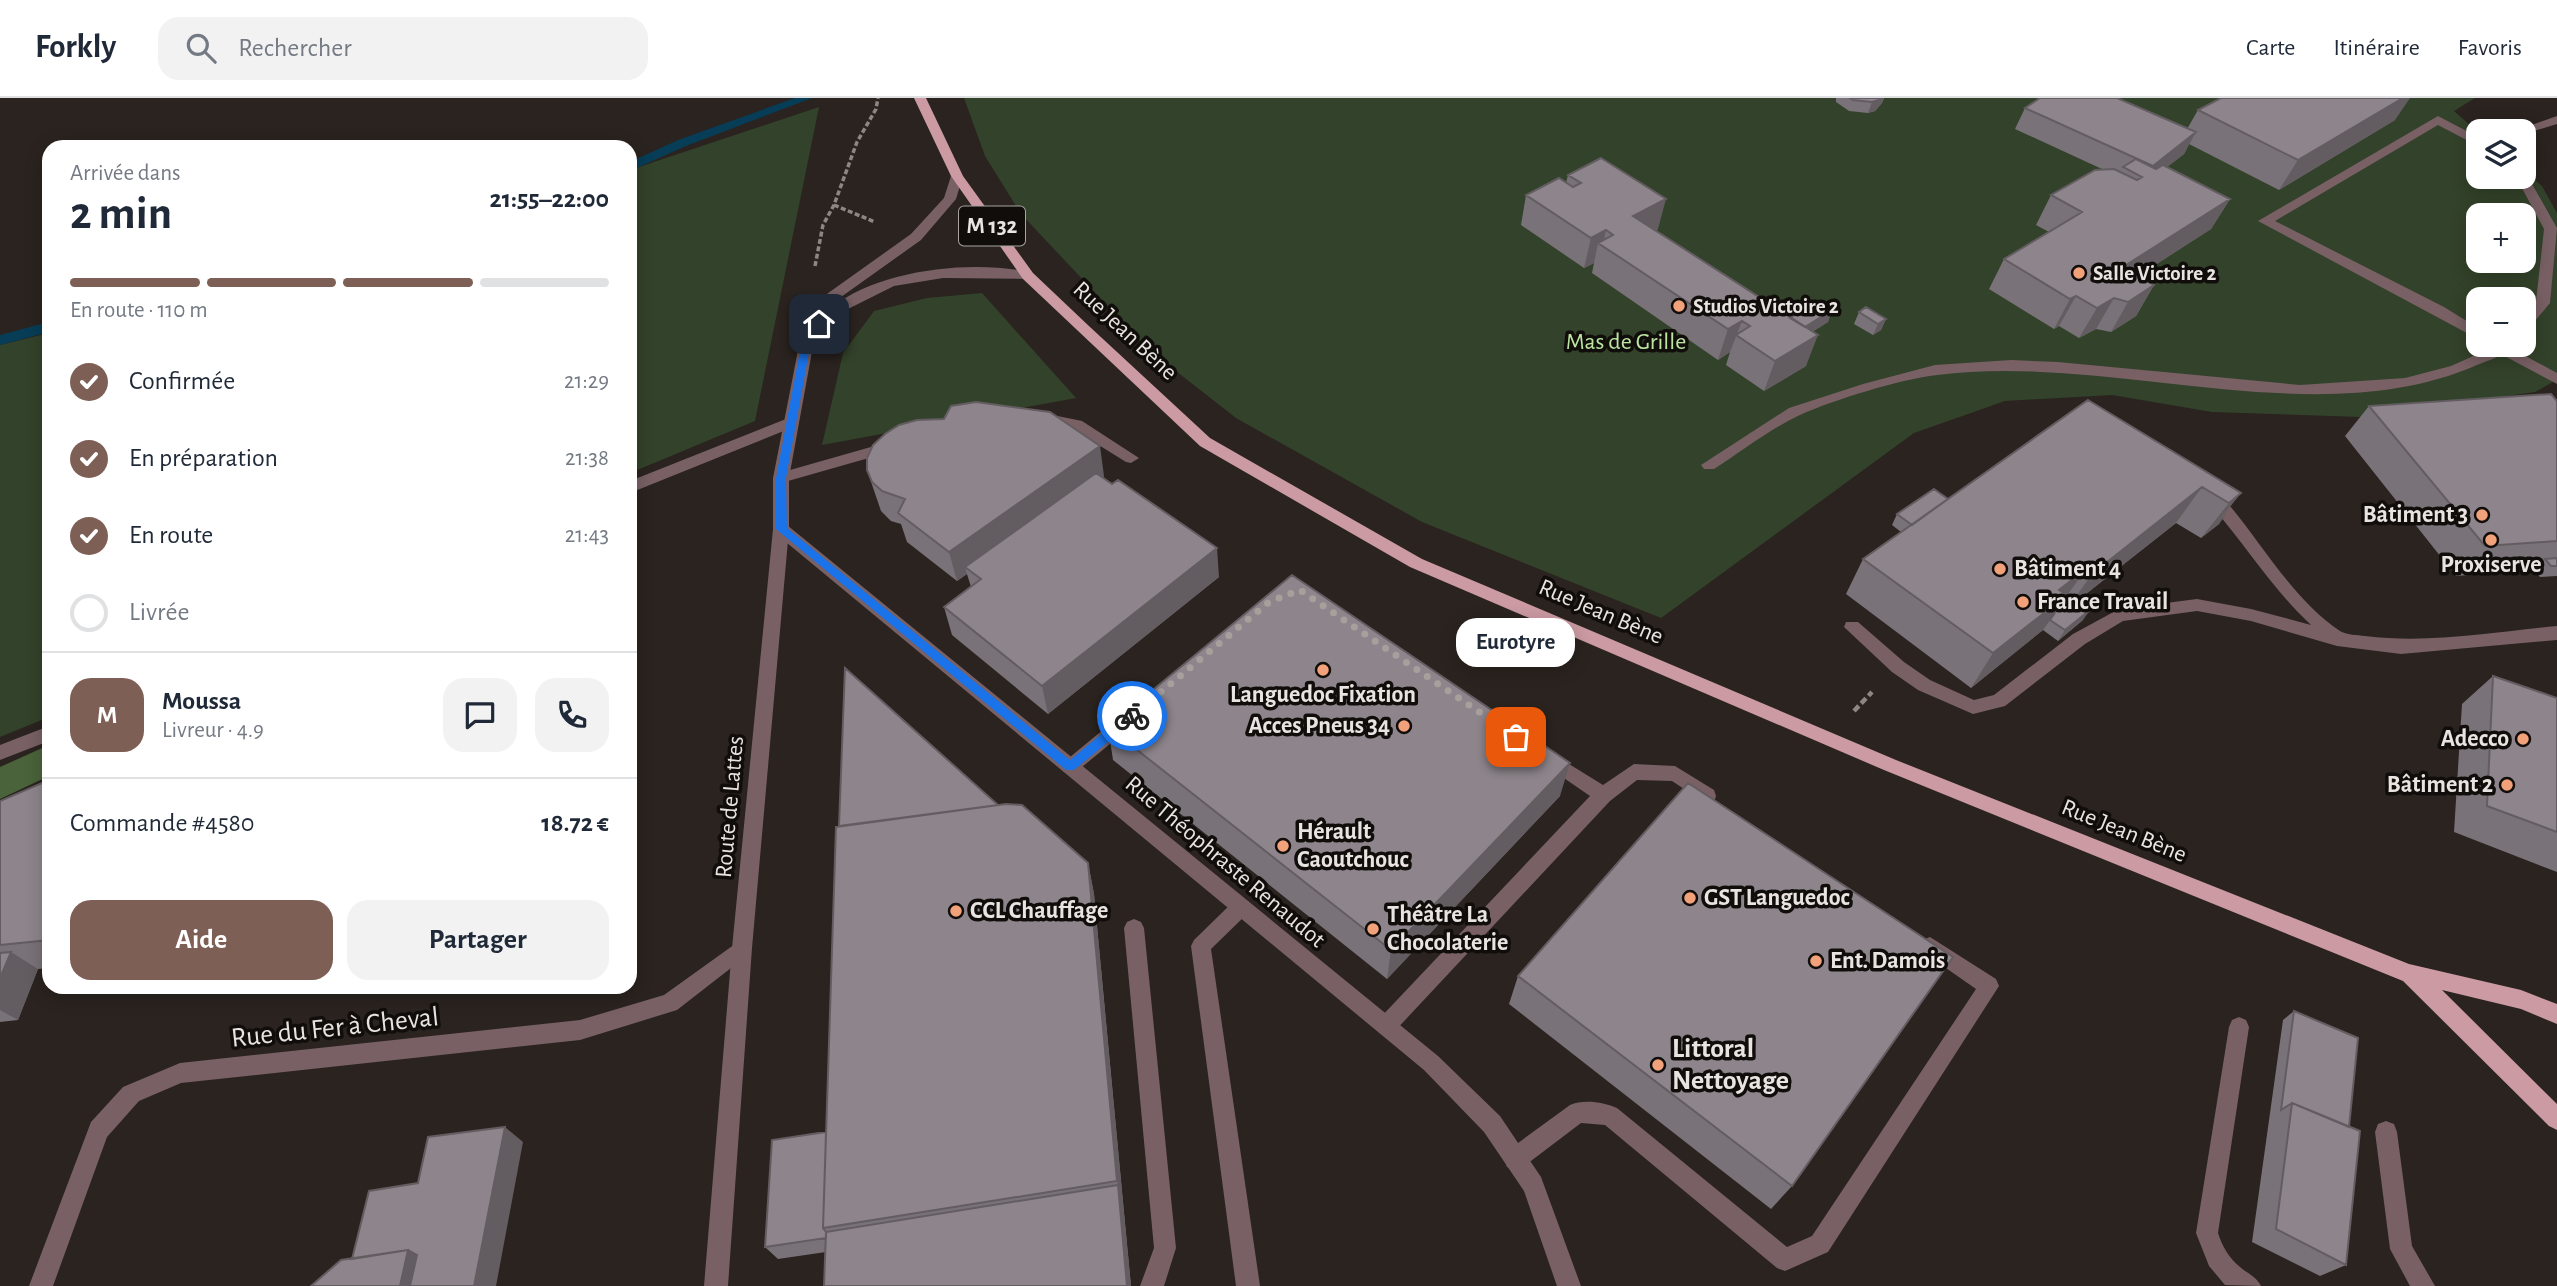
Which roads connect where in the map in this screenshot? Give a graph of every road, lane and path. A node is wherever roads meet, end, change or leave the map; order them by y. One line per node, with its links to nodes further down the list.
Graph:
1 (878, 98): 8 (path)
2 (920, 98): 6 (main road, Rue Jean Bène / M 132)
3 (2557, 120): 4 (street)
4 (2536, 126)
5 (2466, 135): 11 (street)
6 (957, 176): 9 (main road, Rue Jean Bène / M 132); 12 (street, Route de Lattes / M 132)
7 (2529, 189): 10 (street)
8 (834, 205)
9 (1028, 276): 12 (street, M 132); 41 (main road, Rue Jean Bène)
10 (2536, 311)
11 (2466, 327)
12 (808, 335): 17 (street, Route de Lattes / M 132)
13 (2479, 357): 20 (street)
14 (2520, 357): 15 (street)
15 (2557, 379)
16 (1024, 419): 19 (street)
17 (791, 422): 21 (street, Route de Lattes / M 132); 23 (street)
18 (910, 440): 21 (street)
19 (1132, 458)
20 (1709, 465)
21 (781, 478): 24 (street, Route de Lattes / M 132)
22 (2196, 481): 27 (street)
23 (637, 484)
24 (782, 529): 34 (street, Rue Théophraste Renaudot); 40 (street, Route de Lattes / M 132)
25 (1852, 627): 28 (street)
26 (2557, 633): 27 (street)
27 (2337, 639): 28 (street)
28 (1898, 667): 30 (path)
29 (1143, 706): 34 (street)
30 (1852, 713)
31 (42, 736): 33 (street)
32 (1536, 750): 35 (street)
33 (0, 753)
34 (1070, 766): 37 (street, Rue Théophraste Renaudot)
35 (1603, 795): 36 (street); 43 (street)
36 (1720, 804)
37 (1241, 907): 43 (street, Rue Théophraste Renaudot); 51 (street)
38 (1134, 928): 50 (street)
39 (1911, 933): 47 (street)
40 (742, 948): 48 (street, Rue du Fer à Cheval); 49 (street, Route de Lattes / M 132)
41 (2408, 973): 42 (main road, Rue Jean Bène); 45 (main road, Rue Jean Bène)
42 (2557, 1014)
43 (1386, 1026): 47 (street, Rue Théophraste Renaudot)
44 (2239, 1027): 53 (street)
45 (2557, 1119)
46 (2386, 1132): 54 (street)
47 (1515, 1159): 52 (street, Rue Théophraste Renaudot)
48 (41, 1286)
49 (716, 1286)
50 (1153, 1286)
51 (1248, 1286)
52 (1569, 1286)
53 (2249, 1286)
54 (2423, 1286)

